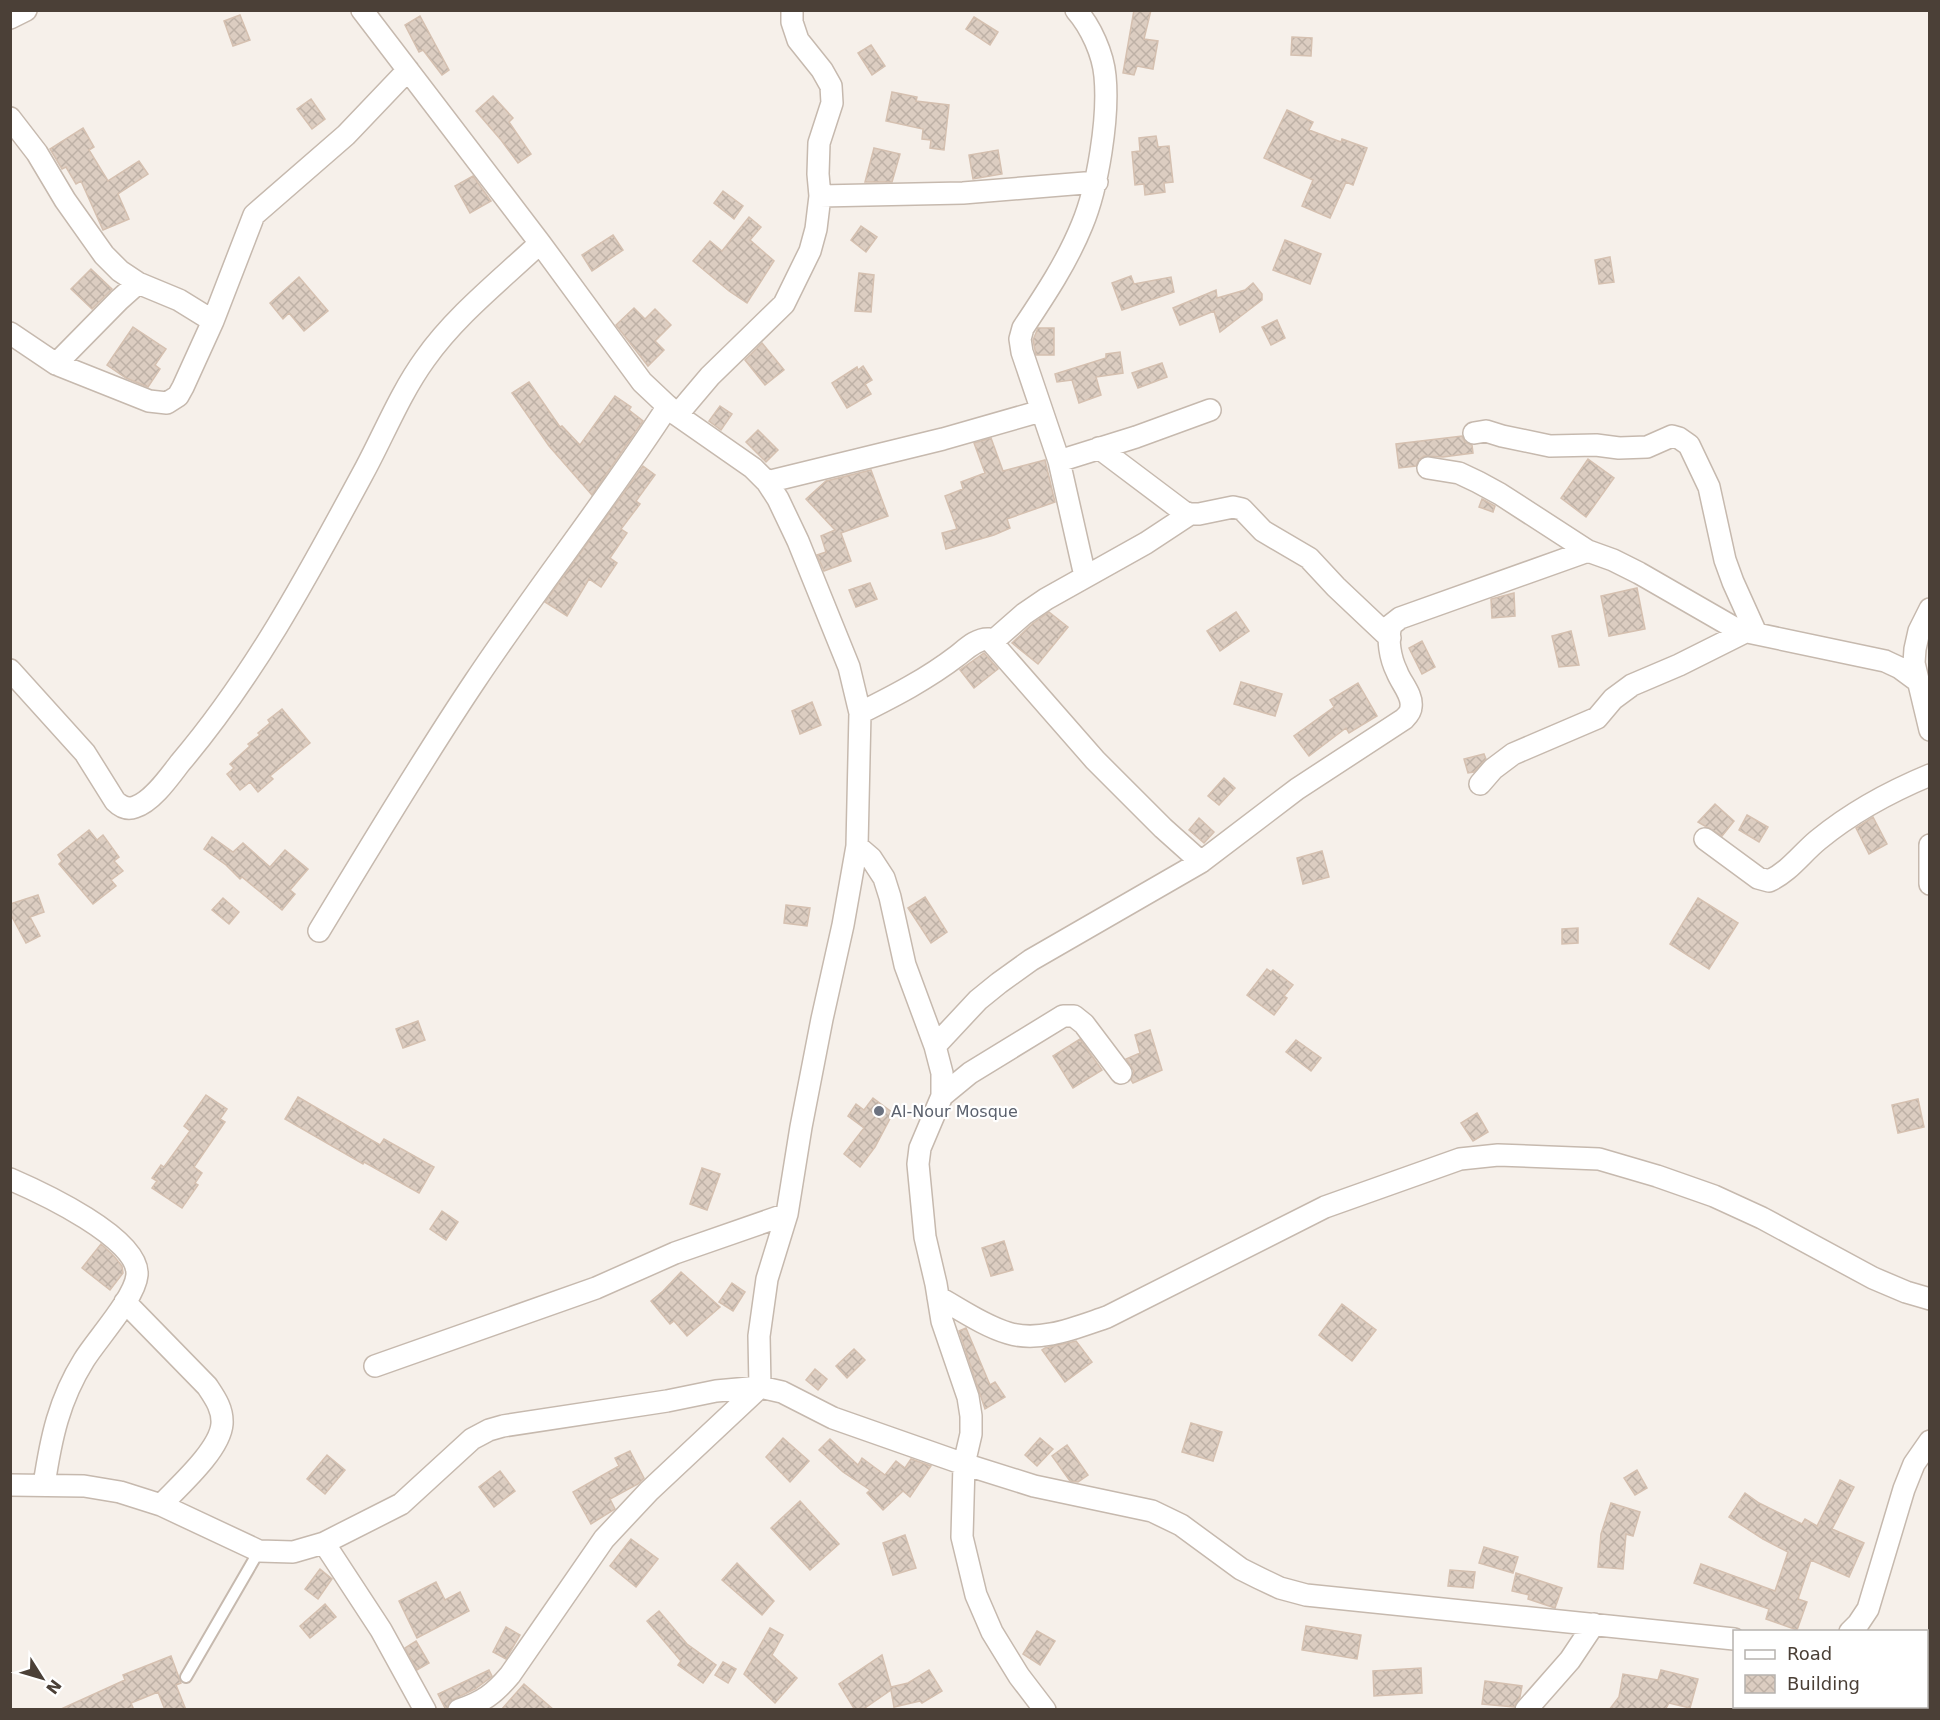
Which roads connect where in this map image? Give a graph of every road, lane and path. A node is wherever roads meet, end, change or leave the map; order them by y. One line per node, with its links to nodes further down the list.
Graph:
1 (26, 10): 5 (street)
2 (362, 10): 6 (street)
3 (792, 10): 9 (street)
4 (1076, 10): 8 (street)
5 (10, 18)
6 (408, 70): 10 (street); 12 (street)
7 (10, 118): 11 (street)
8 (1097, 182): 9 (street); 17 (street)
9 (820, 196): 15 (street)
10 (540, 243): 15 (street); 30 (street)
11 (138, 283): 12 (street); 14 (street)
12 (213, 321): 14 (street)
13 (10, 333): 14 (street)
14 (56, 364)
15 (672, 410): 22 (street); 41 (street)
16 (1210, 410): 19 (street)
17 (1041, 411): 20 (street); 22 (street)
18 (1474, 433): 27 (street)
19 (1099, 448): 20 (street); 23 (street)
20 (1059, 461): 25 (street)
21 (1428, 468): 24 (street)
22 (767, 482): 32 (street)
23 (1190, 514): 25 (street); 28 (street)
24 (1588, 551): 27 (street); 28 (street)
25 (1085, 576): 29 (street)
26 (1929, 609): 31 (street)
27 (1750, 632): 31 (street); 35 (street)
28 (1389, 638): 39 (street)
29 (992, 642): 32 (street); 39 (street)
30 (10, 670)
31 (1919, 682): 33 (street)
32 (860, 713): 38 (street)
33 (1929, 730)
34 (1929, 775): 36 (street)
35 (1480, 784)
36 (1705, 839)
37 (1929, 845): 40 (street)
38 (857, 846): 42 (street); 46 (street)
39 (1201, 862): 42 (street)
40 (1929, 884)
41 (319, 931)
42 (935, 1046): 44 (street)
43 (1120, 1072): 44 (street)
44 (942, 1096): 47 (street)
45 (10, 1179): 49 (street)
46 (788, 1214): 50 (street); 51 (street)
47 (938, 1297): 48 (street); 53 (street)
48 (1929, 1299)
49 (124, 1302): 55 (street); 56 (street)
50 (375, 1366)
51 (760, 1387): 53 (street); 57 (street); 64 (street)
52 (1929, 1441): 60 (street)
53 (964, 1464): 59 (street); 65 (street)
54 (10, 1485): 55 (street)
55 (45, 1485): 56 (street)
56 (161, 1505): 58 (street)
57 (324, 1544): 58 (street); 63 (street)
58 (259, 1551): 62 (lane)
59 (1594, 1624): 61 (street); 66 (street)
60 (1852, 1630)
61 (1733, 1639)
62 (186, 1677)
63 (425, 1710)
64 (459, 1710)
65 (1045, 1710)
66 (1526, 1710)

